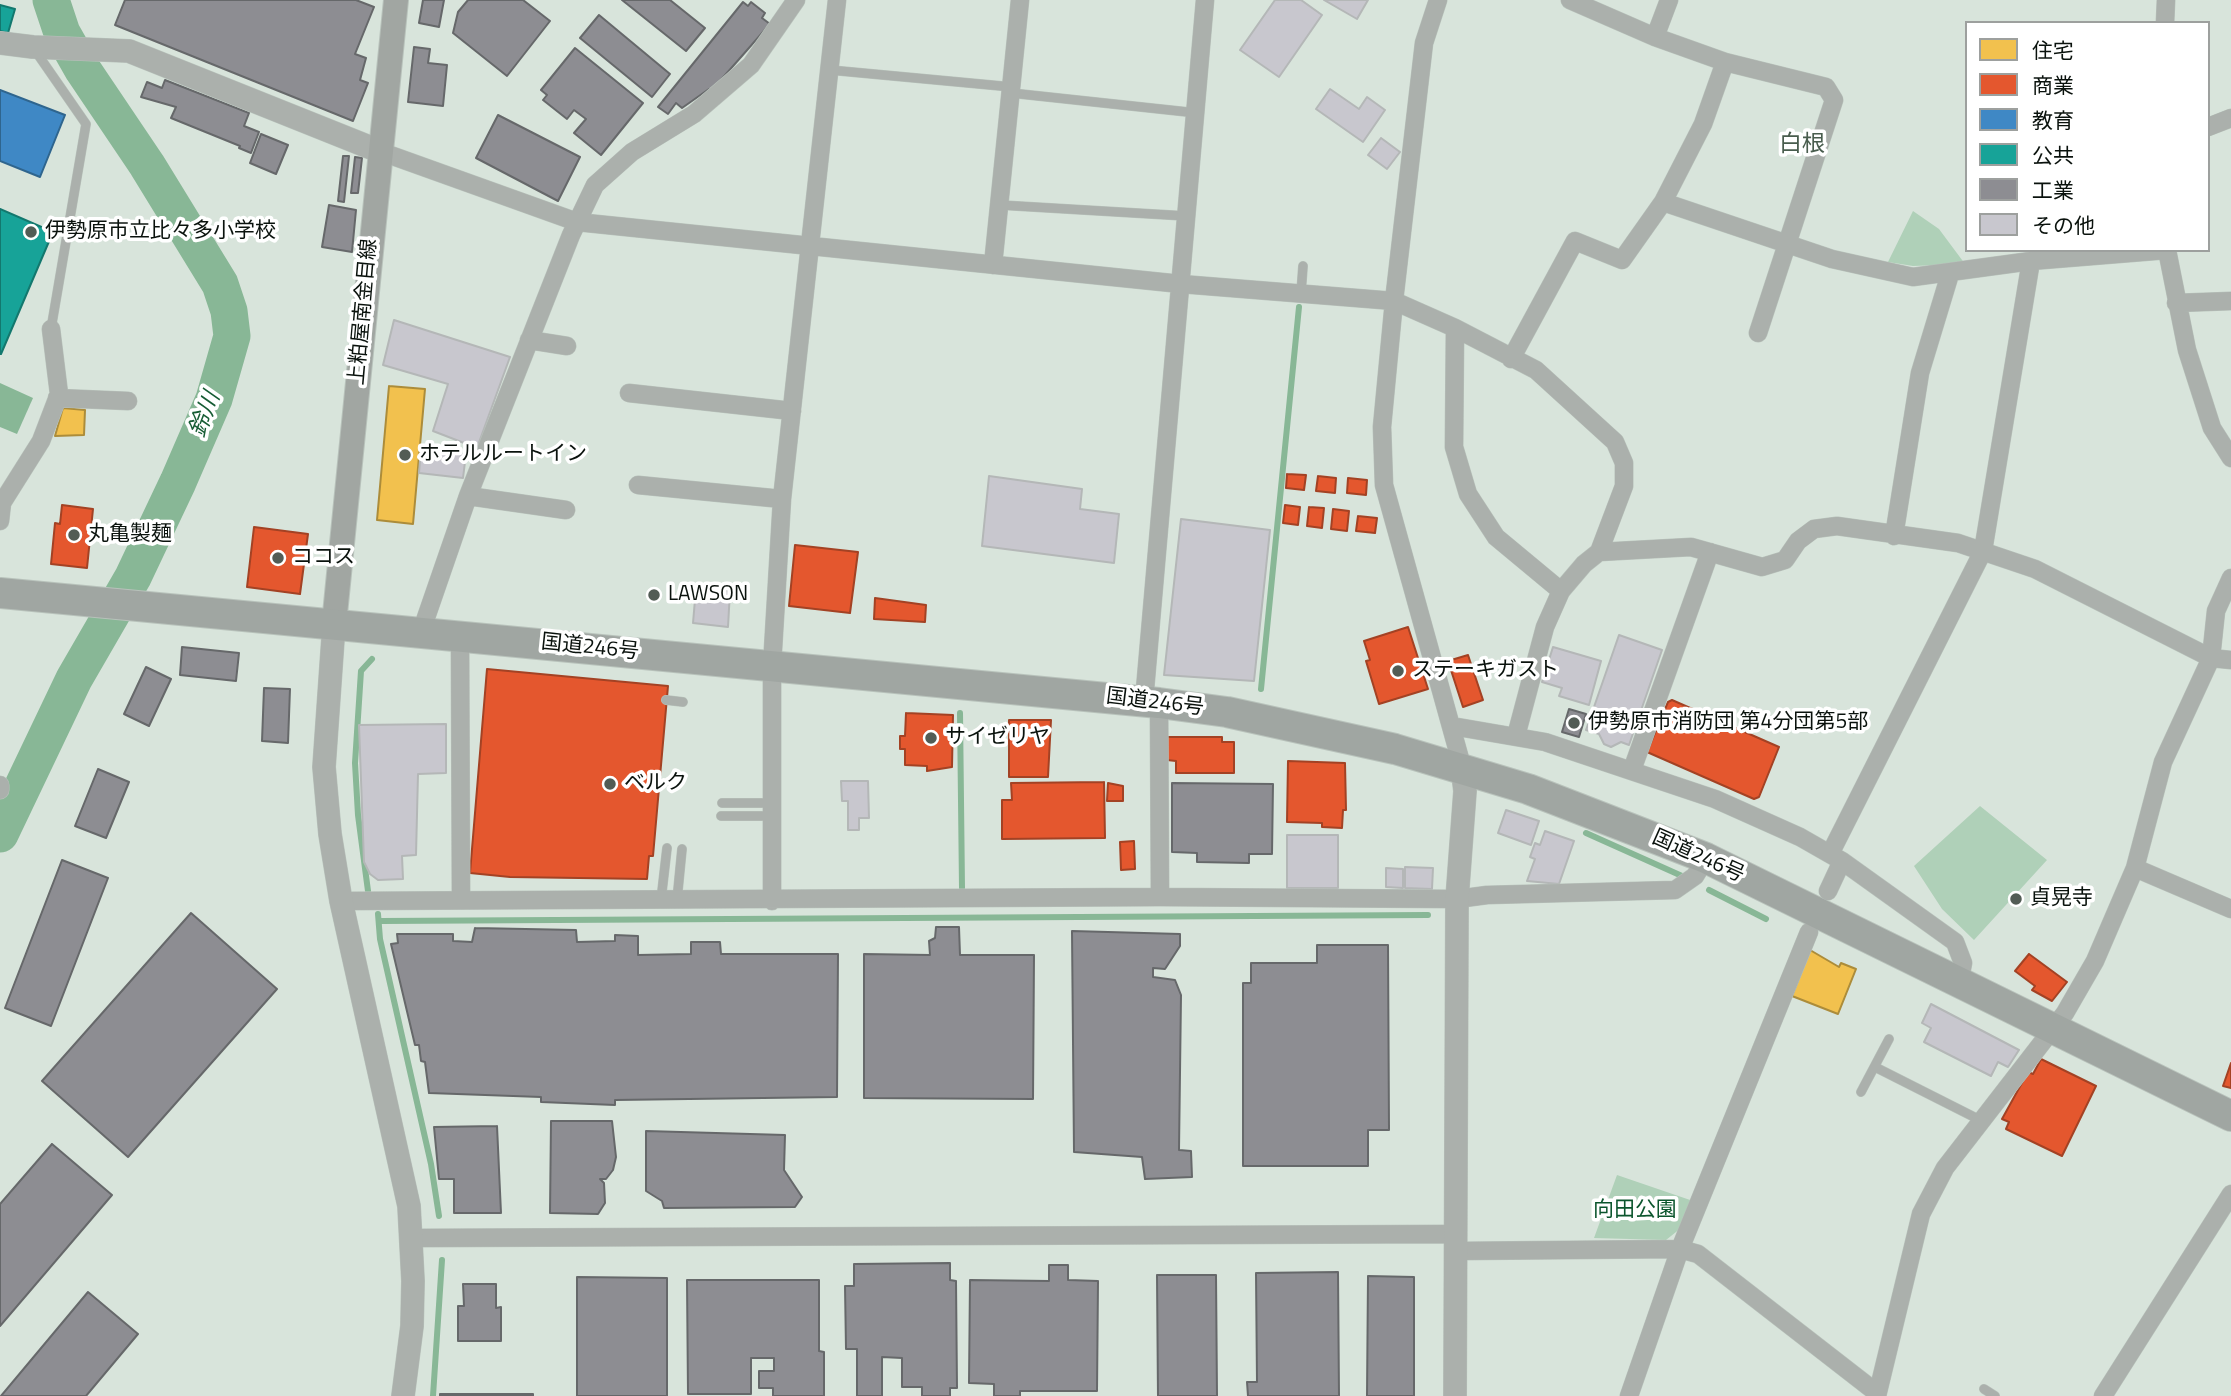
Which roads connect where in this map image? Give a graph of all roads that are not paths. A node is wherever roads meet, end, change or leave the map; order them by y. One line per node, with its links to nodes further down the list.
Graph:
1 (396, 0): 20 (main road, 上粕屋南金目線)
2 (796, 0): 24 (street)
3 (837, 0): 15 (street)
4 (1020, 0): 16 (street)
5 (1205, 0): 17 (street)
6 (1438, 0): 35 (street)
7 (1570, 0): 11 (street)
8 (1669, 0): 11 (street)
9 (2166, 0): 10 (street)
10 (2165, 21)
11 (1655, 37): 14 (street)
12 (0, 43): 13 (street)
13 (39, 48): 20 (street); 39 (lane)
14 (1725, 62): 21 (street); 25 (street)
15 (830, 70): 16 (lane); 26 (street)
16 (1011, 90): 17 (lane); 22 (street)
17 (1197, 113): 23 (street)
18 (2231, 118): 19 (street)
19 (2210, 126)
20 (379, 151): 24 (street); 61 (main road, 上粕屋南金目線)
21 (1663, 202): 25 (street); 43 (street)
22 (1000, 205): 23 (lane); 30 (street)
23 (1186, 216): 33 (street)
24 (577, 222): 26 (street); 41 (street)
25 (1790, 244): 32 (street); 40 (street)
26 (812, 247): 30 (street); 47 (street)
27 (2142, 252): 29 (street)
28 (2167, 252): 37 (street)
29 (2031, 261): 32 (street); 55 (street)
30 (993, 265): 33 (street)
31 (1304, 266): 34 (lane)
32 (1950, 274): 54 (street)
33 (1181, 284): 34 (street); 69 (street)
34 (1301, 293): 35 (street)
35 (1394, 301): 38 (street); 70 (street)
36 (2231, 301): 37 (street)
37 (2176, 303): 48 (street)
38 (1455, 328): 43 (street); 59 (street)
39 (51, 329): 45 (street)
40 (1758, 333)
41 (529, 340): 42 (street); 50 (street)
42 (567, 346)
43 (1511, 359): 56 (street)
44 (629, 393): 47 (street)
45 (57, 397): 46 (street); 53 (street)
46 (128, 401)
47 (792, 411): 51 (street)
48 (2231, 458)
49 (638, 485): 51 (street)
50 (468, 496): 52 (street); 62 (street)
51 (782, 499): 66 (street)
52 (566, 510)
53 (0, 521)
54 (1894, 536): 55 (street); 57 (street)
55 (1983, 551): 64 (street); 82 (street)
56 (1599, 552): 57 (street); 59 (street)
57 (1710, 552): 73 (street)
58 (2231, 578): 64 (street)
59 (1561, 591): 71 (street)
60 (0, 593): 61 (highway, 国道246号)
61 (334, 624): 62 (highway, 国道246号); 89 (street)
62 (421, 632): 63 (highway, 国道246号)
63 (460, 636): 66 (highway, 国道246号); 87 (street)
64 (2211, 658): 65 (street); 83 (street)
65 (2231, 660)
66 (772, 666): 69 (highway, 国道246号); 77 (street)
67 (666, 700): 68 (lane)
68 (683, 702)
69 (1152, 702): 72 (highway, 国道246号); 85 (street)
70 (1452, 726): 71 (street); 72 (street)
71 (1516, 736): 73 (street)
72 (1462, 766): 81 (highway, 国道246号); 86 (street)
73 (1632, 770): 82 (street)
74 (0, 785): 75 (street)
75 (0, 790)
76 (722, 803): 77 (lane)
77 (772, 809): 78 (lane); 90 (street)
78 (721, 816)
79 (667, 848): 88 (lane)
80 (682, 849): 88 (lane)
81 (1706, 858): 86 (street); 93 (highway, 国道246号)
82 (1836, 858): 84 (street); 93 (street)
83 (2135, 868): 91 (street); 94 (street)
84 (1828, 891)
85 (1160, 897): 86 (street); 90 (street)
86 (1457, 899): 102 (street)
87 (461, 900): 88 (street); 89 (street)
88 (669, 900): 90 (street)
89 (341, 901): 101 (street)
90 (772, 901)
91 (2231, 909)
92 (1809, 932): 103 (street)
93 (1959, 984): 94 (highway, 国道246号)
94 (2051, 1029): 98 (highway, 国道246号); 99 (street)
95 (1889, 1039): 96 (lane)
96 (1875, 1067): 97 (lane); 99 (lane)
97 (1861, 1092)
98 (2231, 1116)
99 (1980, 1121): 105 (street)
100 (2231, 1194): 110 (street)
101 (412, 1238): 102 (street); 106 (street)
102 (1455, 1243): 103 (street); 107 (street)
103 (1680, 1249): 105 (street); 108 (street)
104 (1984, 1389): 109 (lane)
105 (1877, 1394)
106 (403, 1396)
107 (1455, 1396)
108 (1629, 1396)
109 (1995, 1396)
110 (2104, 1396)

